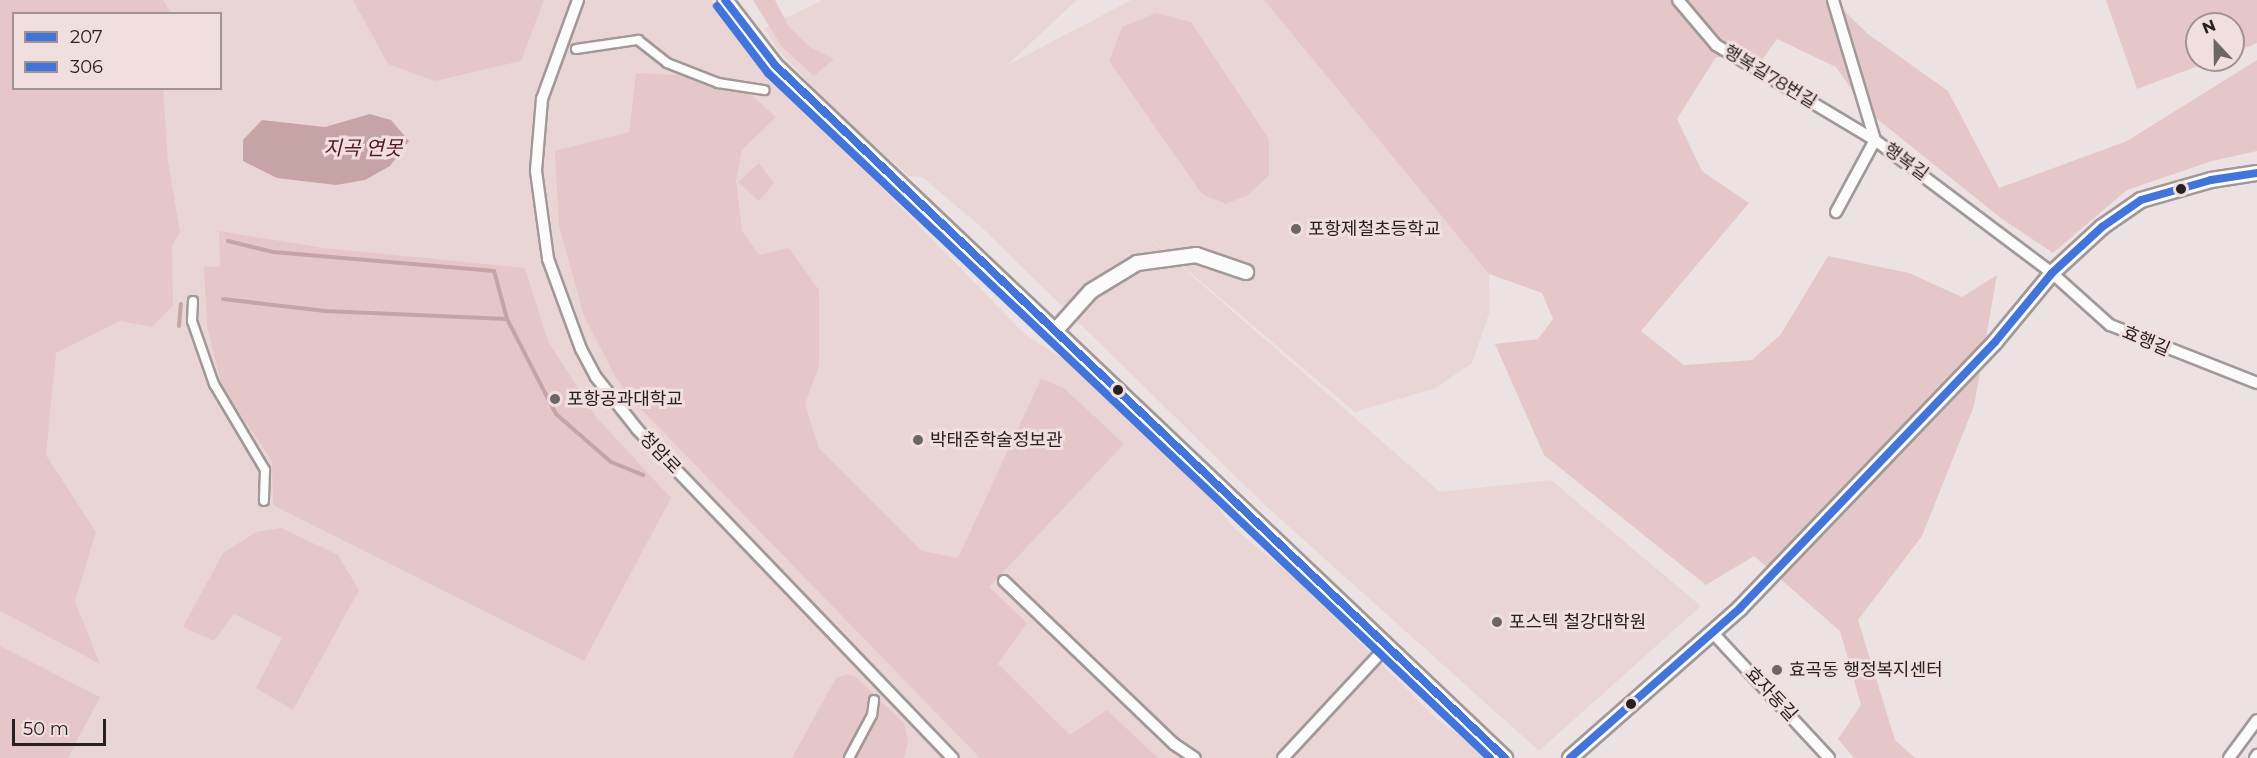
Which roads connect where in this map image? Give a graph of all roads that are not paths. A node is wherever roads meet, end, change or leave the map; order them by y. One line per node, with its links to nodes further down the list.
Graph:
1 (578, 0): 22 (street, 청암로)
2 (725, 0): 13 (street)
3 (1678, 0): 7 (street, 행복길78번길)
4 (1833, 0): 7 (street, 행복길)
5 (576, 49): 6 (street)
6 (764, 90)
7 (1875, 140): 9 (street); 11 (street, 행복길)
8 (2257, 173): 11 (street)
9 (1836, 212)
10 (1246, 272): 13 (street)
11 (2052, 273): 14 (street, 효행길); 17 (street)
12 (193, 301): 15 (street)
13 (1056, 330): 18 (street)
14 (2257, 383)
15 (264, 501)
16 (1004, 581): 23 (street)
17 (1712, 632): 26 (street); 27 (street, 효자동길)
18 (1389, 645): 24 (street); 25 (street)
19 (874, 700): 21 (street)
20 (2257, 720): 28 (street)
21 (849, 758)
22 (952, 758)
23 (1195, 758)
24 (1283, 758)
25 (1505, 758)
26 (1570, 758)
27 (1829, 758)
28 (2229, 758)

